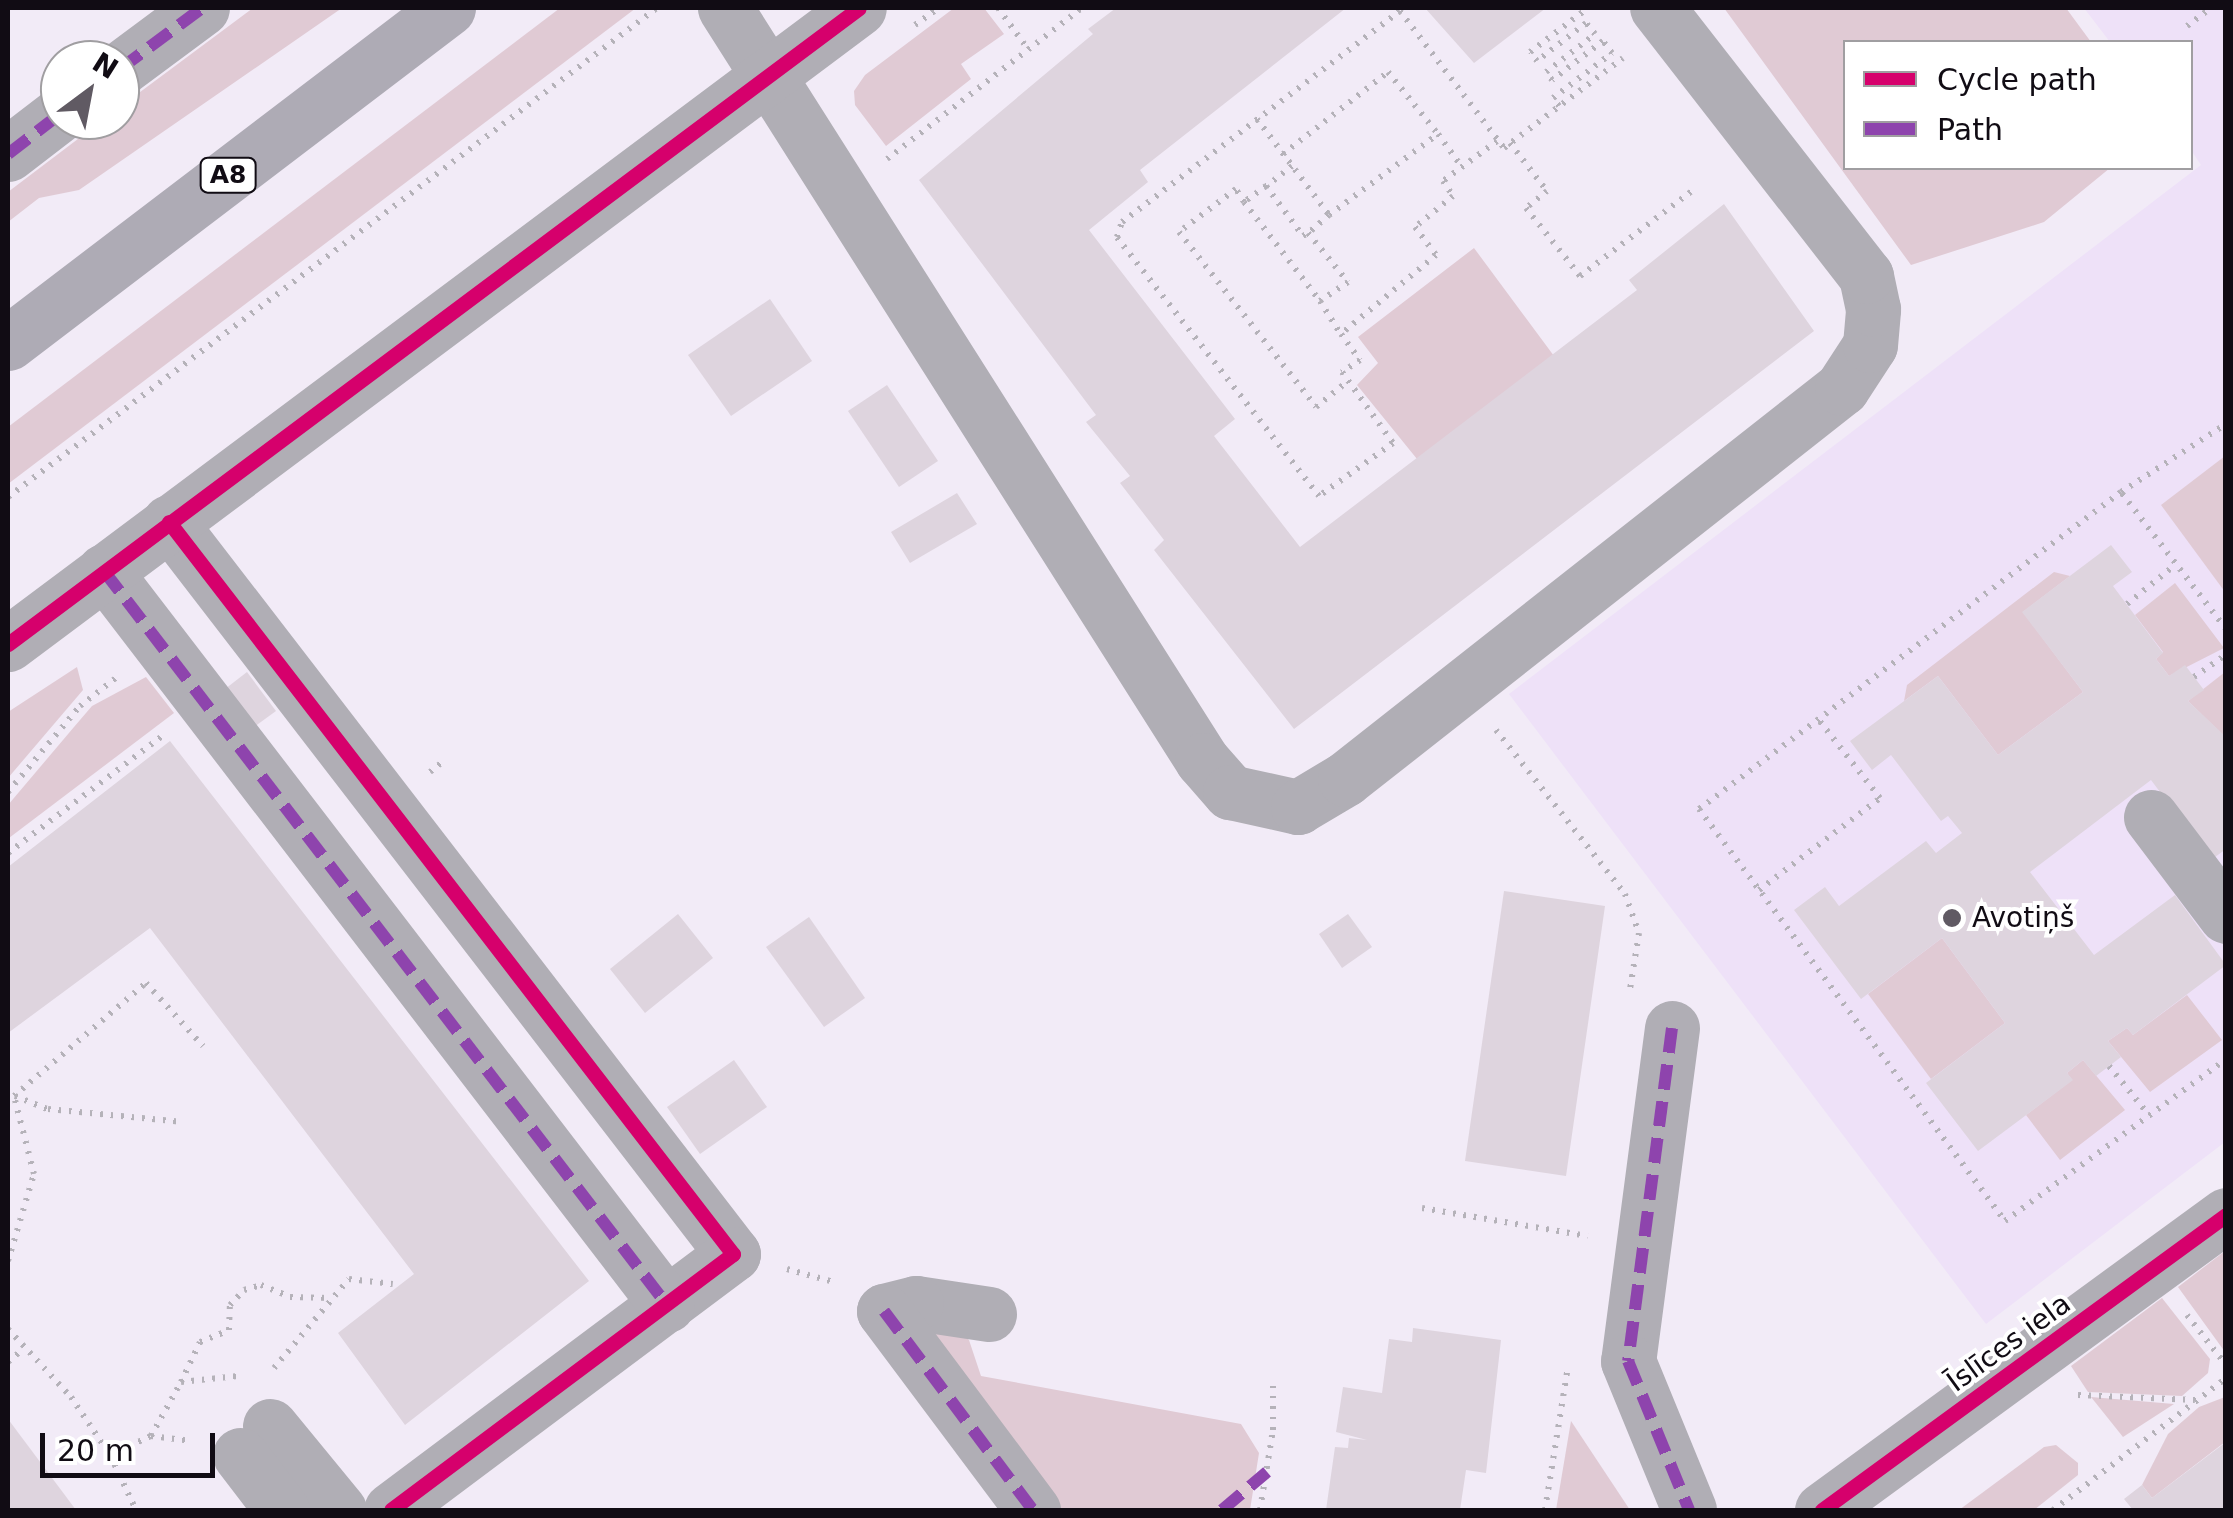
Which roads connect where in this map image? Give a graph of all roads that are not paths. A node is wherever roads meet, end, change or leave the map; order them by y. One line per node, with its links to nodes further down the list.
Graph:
1 (202, 8): 6 (street)
2 (448, 8): 10 (highway, A8)
3 (725, 8): 7 (street)
4 (858, 8): 7 (street)
5 (1646, 28): 7 (street)
6 (140, 54)
7 (768, 78): 11 (street)
8 (40, 129): 9 (street)
9 (8, 154)
10 (8, 343)
11 (169, 522): 12 (street); 18 (street)
12 (104, 572): 13 (street); 18 (street)
13 (8, 644)
14 (2152, 817): 15 (street)
15 (2226, 916)
16 (1649, 1018): 24 (street)
17 (2226, 1215): 25 (street, Īslīces iela)
18 (667, 1305): 22 (street)
19 (989, 1314): 23 (street)
20 (282, 1510): 21 (street)
21 (339, 1510)
22 (391, 1510)
23 (1032, 1510)
24 (1689, 1510)
25 (1822, 1510)

